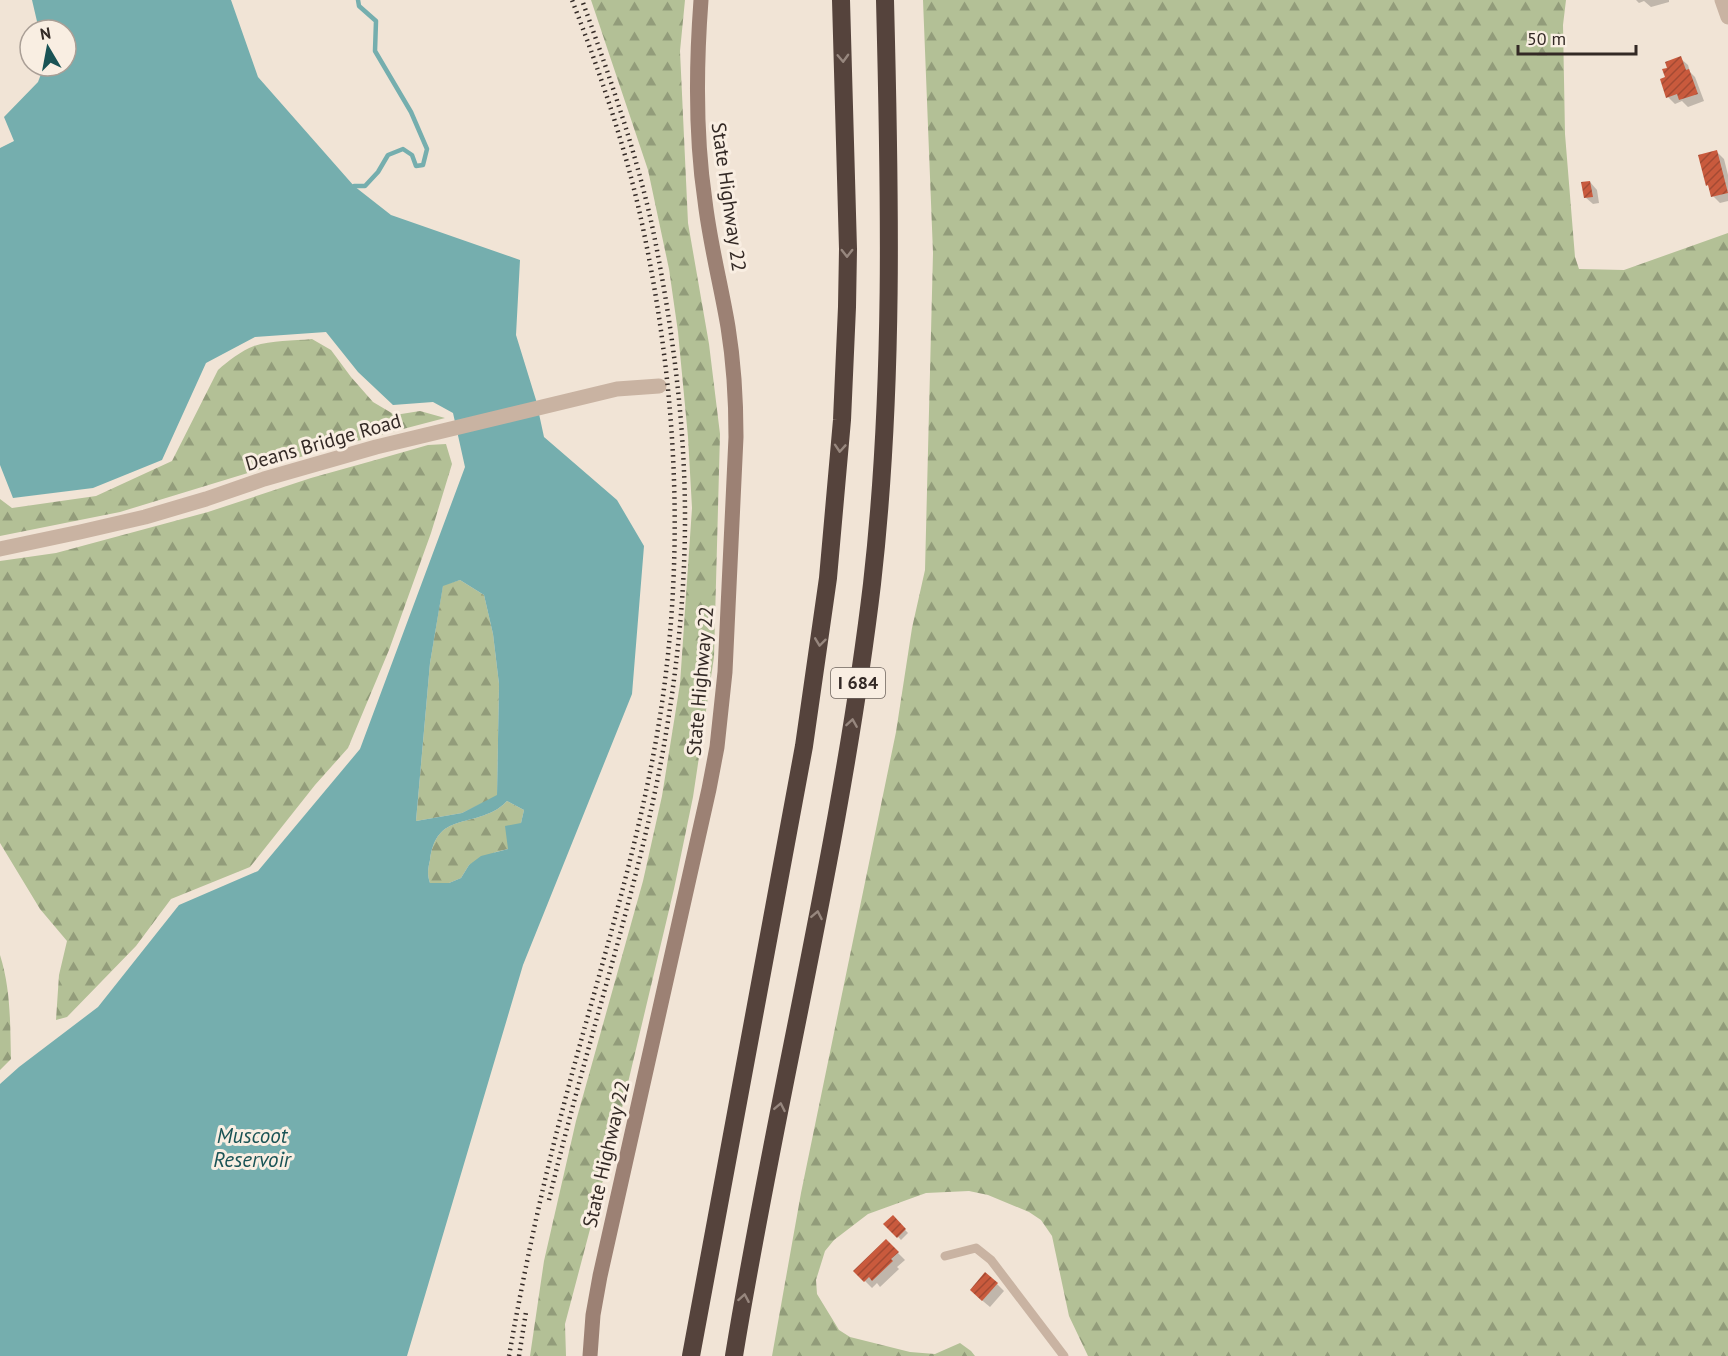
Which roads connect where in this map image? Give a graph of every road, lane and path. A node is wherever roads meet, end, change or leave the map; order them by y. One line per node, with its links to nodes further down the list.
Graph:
1 (701, 0): 9 (main road, State Highway 22)
2 (841, 0): 10 (highway, I 684, one-way to 10)
3 (885, 0): 11 (highway, I 684, one-way to 3)
4 (1722, 0): 5 (street)
5 (1728, 17)
6 (659, 386): 7 (street, Deans Bridge Road)
7 (0, 549)
8 (945, 1256): 12 (lane)
9 (590, 1356)
10 (691, 1356)
11 (734, 1356)
12 (1064, 1356)

